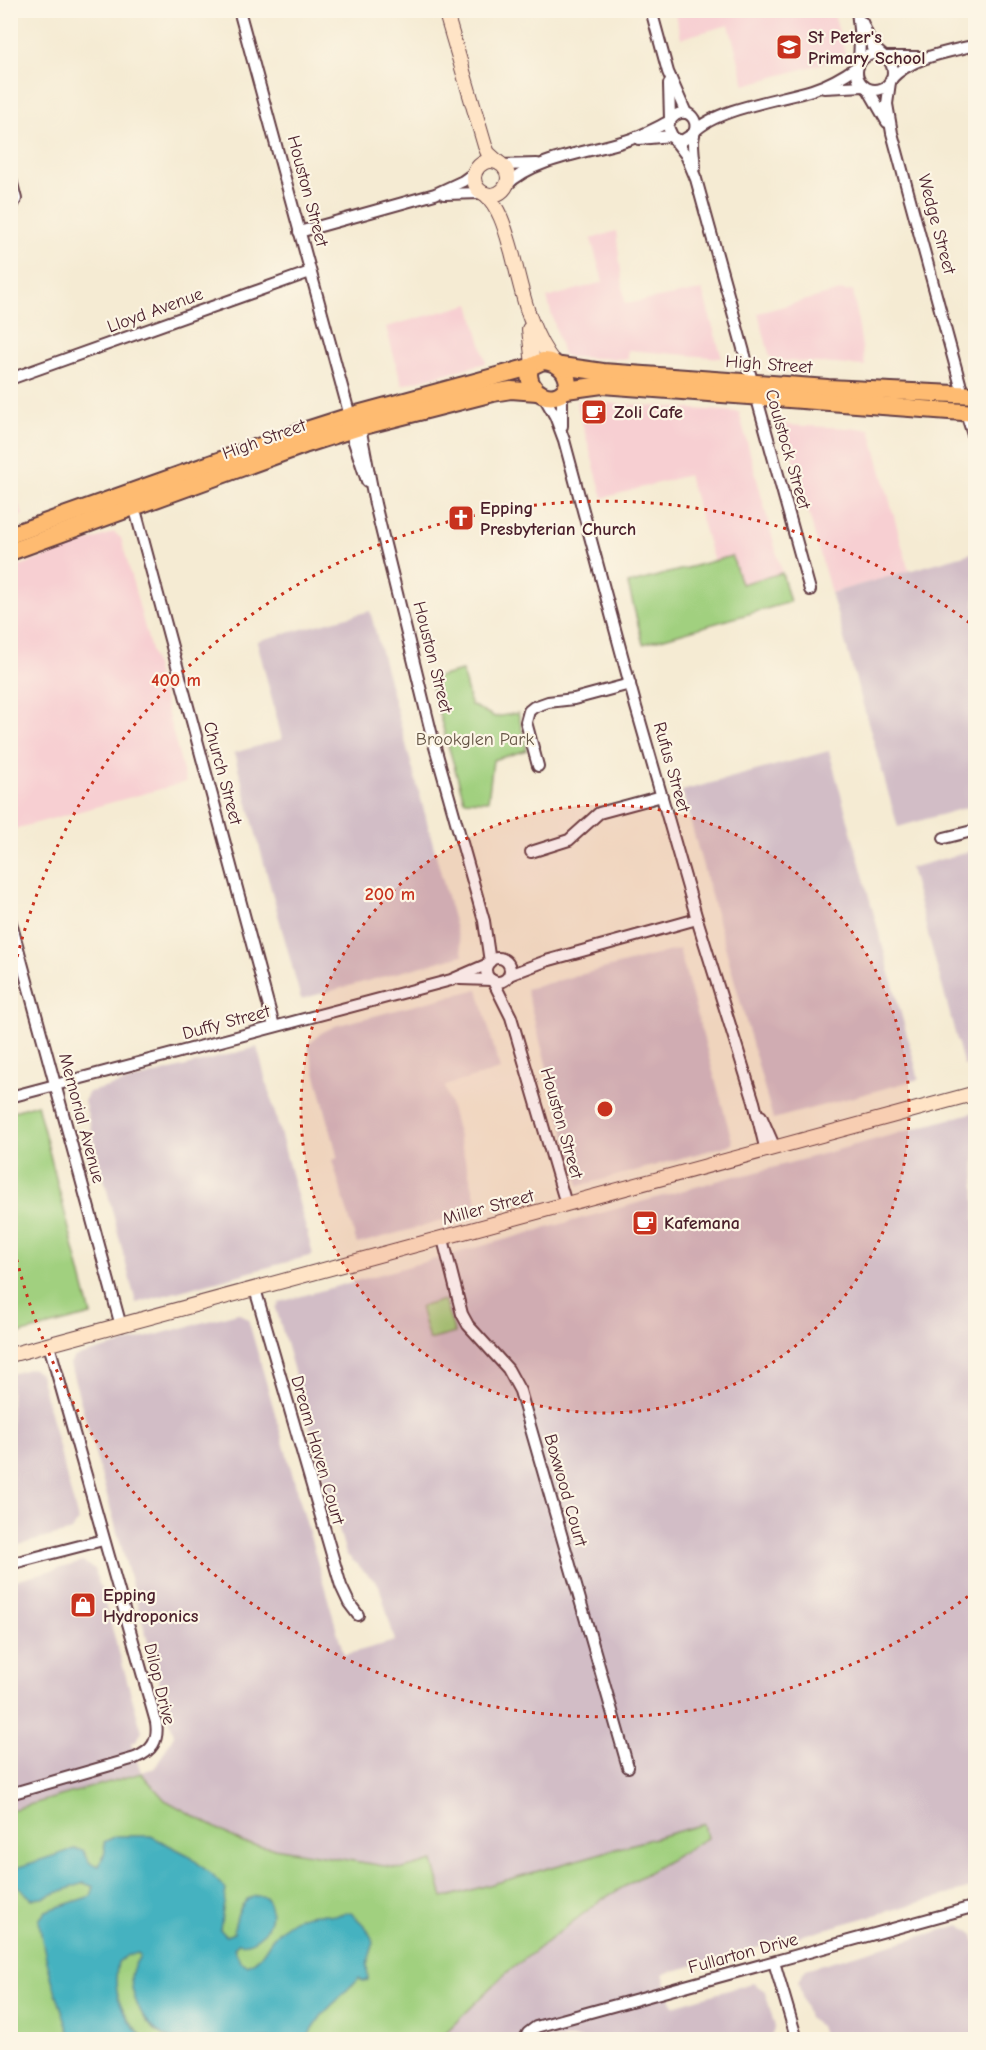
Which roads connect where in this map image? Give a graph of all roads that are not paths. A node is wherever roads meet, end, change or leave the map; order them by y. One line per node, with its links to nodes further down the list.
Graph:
1 (239, 10): 29 (street, Houston Street)
2 (445, 10): 14 (street)
3 (651, 10): 8 (street)
4 (975, 45): 6 (street)
5 (884, 56): 6 (street); 7 (street); 7 (street); 9 (street)
6 (931, 57): 9 (street)
7 (858, 65): 10 (street); 11 (street)
8 (668, 72): 13 (street); 15 (street)
9 (891, 81): 10 (street); 17 (street, Wedge Street)
10 (866, 87): 11 (street); 17 (street, Wedge Street)
11 (815, 89): 12 (street)
12 (733, 111): 13 (street); 16 (street)
13 (688, 114): 15 (street); 16 (street)
14 (475, 119): 21 (street); 22 (street)
15 (669, 121): 18 (street); 19 (street)
16 (694, 133): 18 (street); 24 (street, Coulstock Street)
17 (892, 134): 39 (street, Wedge Street)
18 (672, 137): 19 (street); 24 (street, Coulstock Street)
19 (627, 141): 20 (street)
20 (546, 163): 21 (street); 25 (street)
21 (500, 164): 22 (street); 25 (street)
22 (477, 169): 26 (street); 27 (street)
23 (10, 176): 28 (street)
24 (696, 179): 36 (street, Coulstock Street)
25 (506, 186): 26 (street); 30 (street)
26 (484, 193): 27 (street); 30 (street)
27 (435, 194): 29 (street)
28 (12, 208)
29 (299, 232): 31 (street, Houston Street)
30 (507, 234): 32 (street)
31 (310, 272): 35 (street, Lloyd Avenue); 41 (street, Houston Street)
32 (528, 312): 33 (street); 34 (street)
33 (558, 365): 34 (main road); 36 (main road, High Street); 37 (main road)
34 (531, 366): 38 (main road); 41 (main road, High Street)
35 (10, 379)
36 (755, 390): 37 (main road, High Street); 39 (main road, High Street); 40 (main road, High Street); 47 (street, Coulstock Street)
37 (564, 392): 38 (main road); 42 (street, Rufus Street)
38 (540, 394): 41 (main road, High Street); 42 (street, Rufus Street)
39 (969, 394): 40 (main road, Wedge Street)
40 (972, 412): 43 (street, Wedge Street)
41 (353, 424): 44 (main road, High Street); 56 (street, Houston Street)
42 (564, 440): 48 (street, Rufus Street)
43 (975, 444)
44 (133, 500): 45 (main road, High Street); 46 (main road, High Street); 64 (street, Church Street)
45 (10, 535)
46 (10, 552)
47 (810, 590)
48 (630, 684): 49 (street); 50 (street, Rufus Street)
49 (538, 766)
50 (662, 796): 53 (street); 55 (street, Rufus Street)
51 (975, 830): 52 (street)
52 (944, 838)
53 (531, 852)
54 (10, 919): 65 (street, Memorial Avenue)
55 (697, 919): 57 (street); 68 (street, Rufus Street)
56 (484, 921): 58 (street, Houston Street); 59 (street, Houston Street)
57 (546, 961): 58 (street); 60 (street)
58 (506, 962): 59 (street); 60 (street)
59 (489, 963): 61 (street, Duffy Street); 62 (street)
60 (508, 976): 62 (street); 63 (street, Houston Street)
61 (451, 980): 62 (street, Duffy Street); 64 (street, Duffy Street)
62 (492, 981): 63 (street, Houston Street)
63 (511, 1017): 69 (street, Houston Street)
64 (274, 1026): 65 (street, Duffy Street)
65 (56, 1085): 67 (street, Duffy Street); 72 (street, Memorial Avenue)
66 (975, 1093): 68 (street, Miller Street)
67 (10, 1097)
68 (770, 1149): 69 (street, Miller Street)
69 (566, 1204): 70 (street, Miller Street)
70 (443, 1239): 71 (street, Miller Street); 78 (street, Boxwood Court)
71 (255, 1289): 72 (street, Miller Street); 77 (street, Dream Haven Court)
72 (121, 1326): 73 (street, Miller Street)
73 (49, 1345): 74 (street, Miller Street); 75 (street, Dilop Drive)
74 (10, 1355)
75 (104, 1540): 76 (street); 79 (street, Dilop Drive)
76 (10, 1564)
77 (358, 1615)
78 (628, 1767)
79 (10, 1794)
80 (975, 1906): 81 (street, Fullarton Drive)
81 (774, 1962): 82 (street, Fullarton Drive); 83 (street)
82 (524, 2040)
83 (797, 2040)

